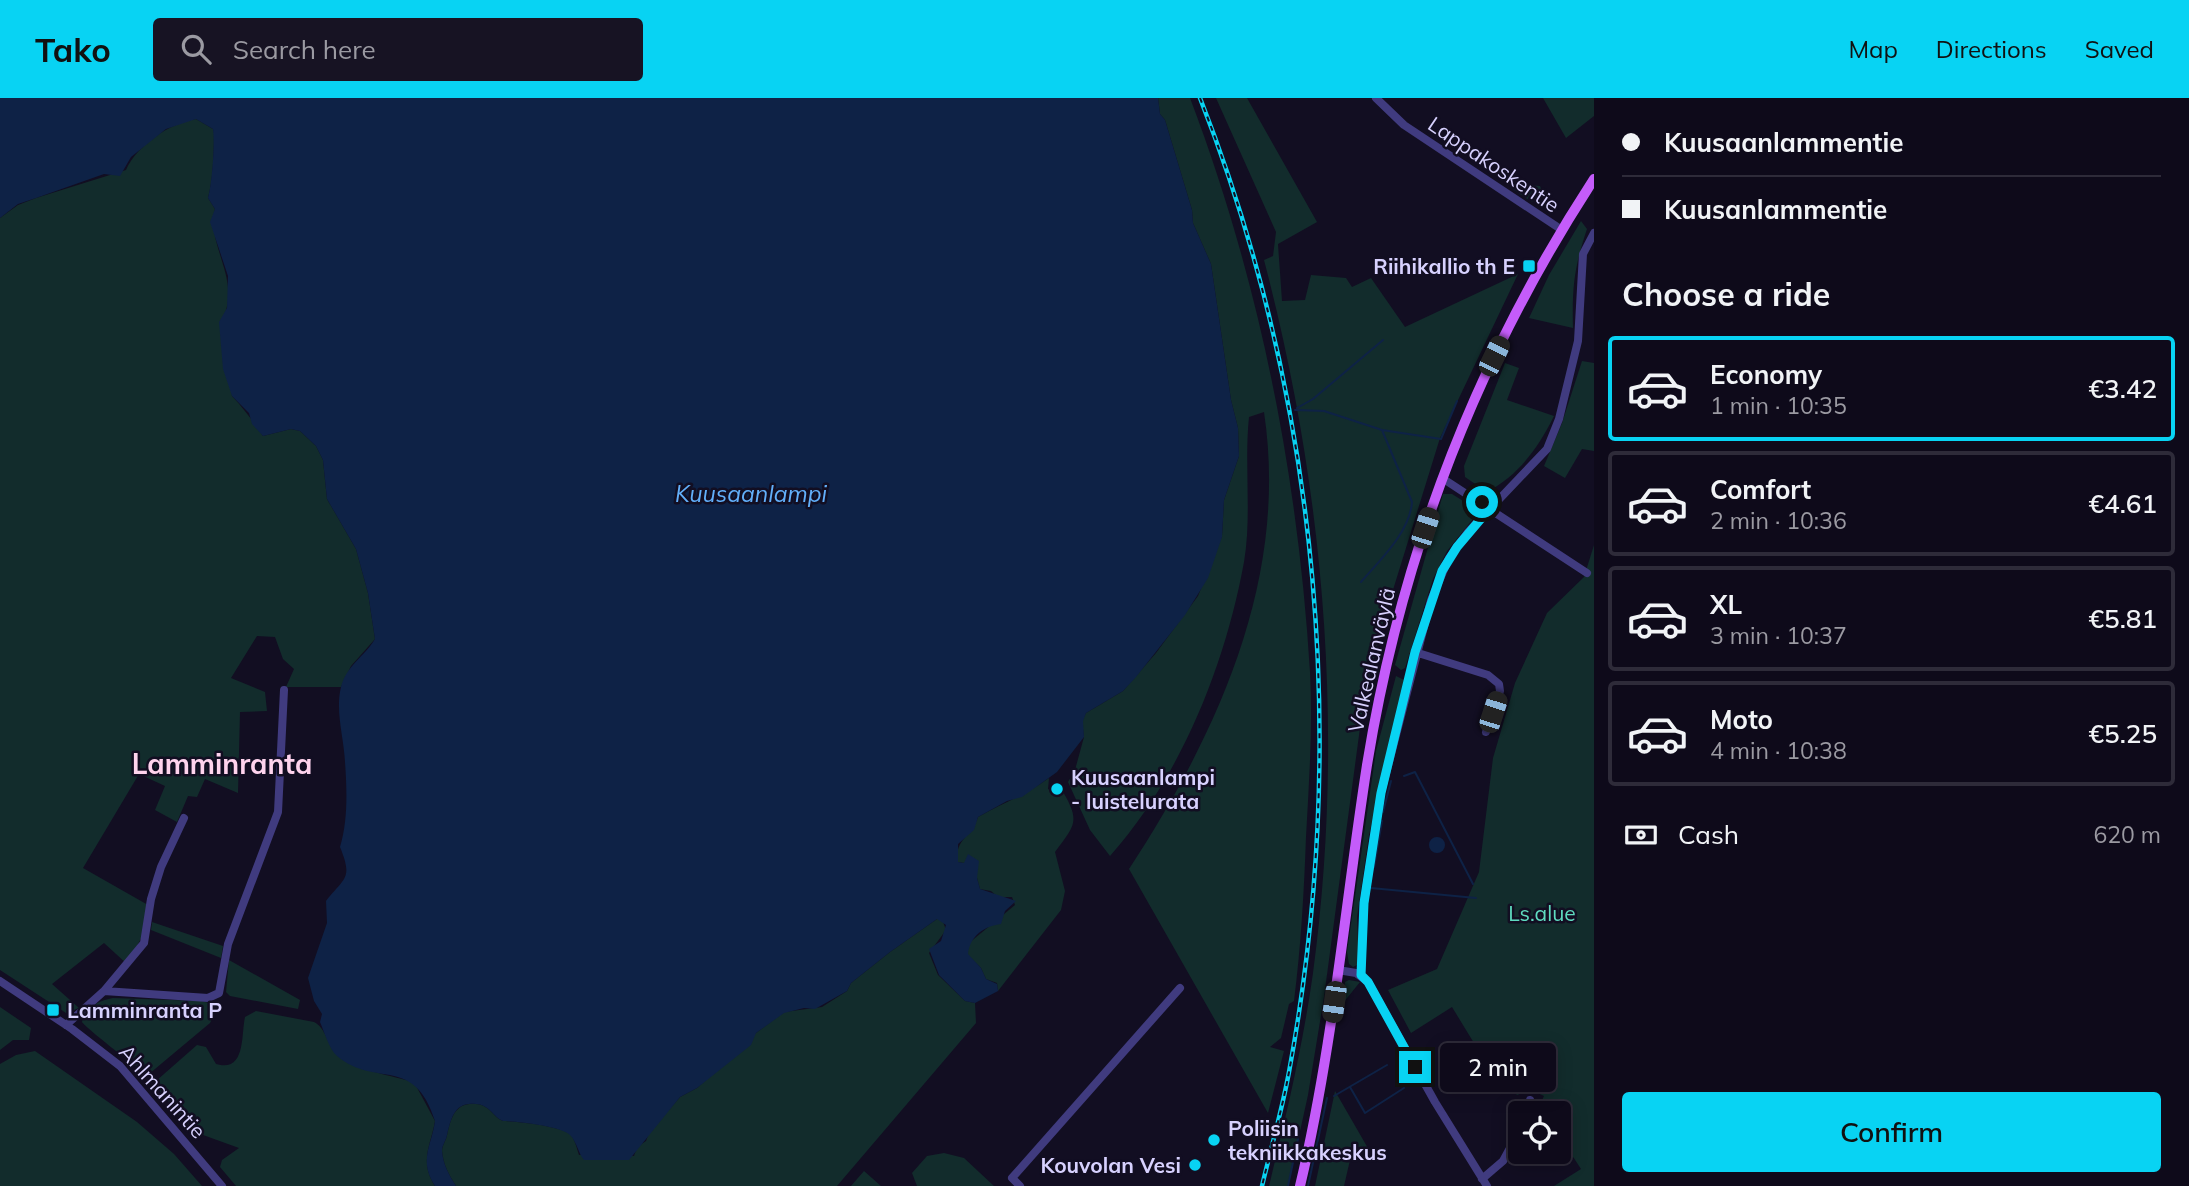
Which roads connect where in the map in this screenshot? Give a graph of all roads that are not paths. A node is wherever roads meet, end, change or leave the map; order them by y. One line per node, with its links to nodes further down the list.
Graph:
1 (1376, 98): 3 (street, Lappakoskentie)
2 (1594, 179): 3 (main road, Valkealanväylä)
3 (1562, 230): 5 (main road, Valkealanväylä)
4 (1594, 233): 6 (street)
5 (1442, 478): 6 (street); 12 (main road, Valkealanväylä)
6 (1490, 508): 7 (street); 8 (street)
7 (1587, 573)
8 (1415, 652): 10 (street); 13 (street)
9 (284, 690): 16 (street)
10 (1486, 732)
11 (184, 818): 16 (street)
12 (1338, 970): 13 (street); 22 (main road, Valkealanväylä)
13 (1361, 975): 19 (street)
14 (0, 981): 17 (street, Ahlmanintie)
15 (1180, 988): 21 (street)
16 (104, 991): 17 (street)
17 (66, 1025): 20 (street, Ahlmanintie)
18 (1508, 1152): 19 (street)
19 (1485, 1182)
20 (222, 1186)
21 (1020, 1186)
22 (1300, 1186)

